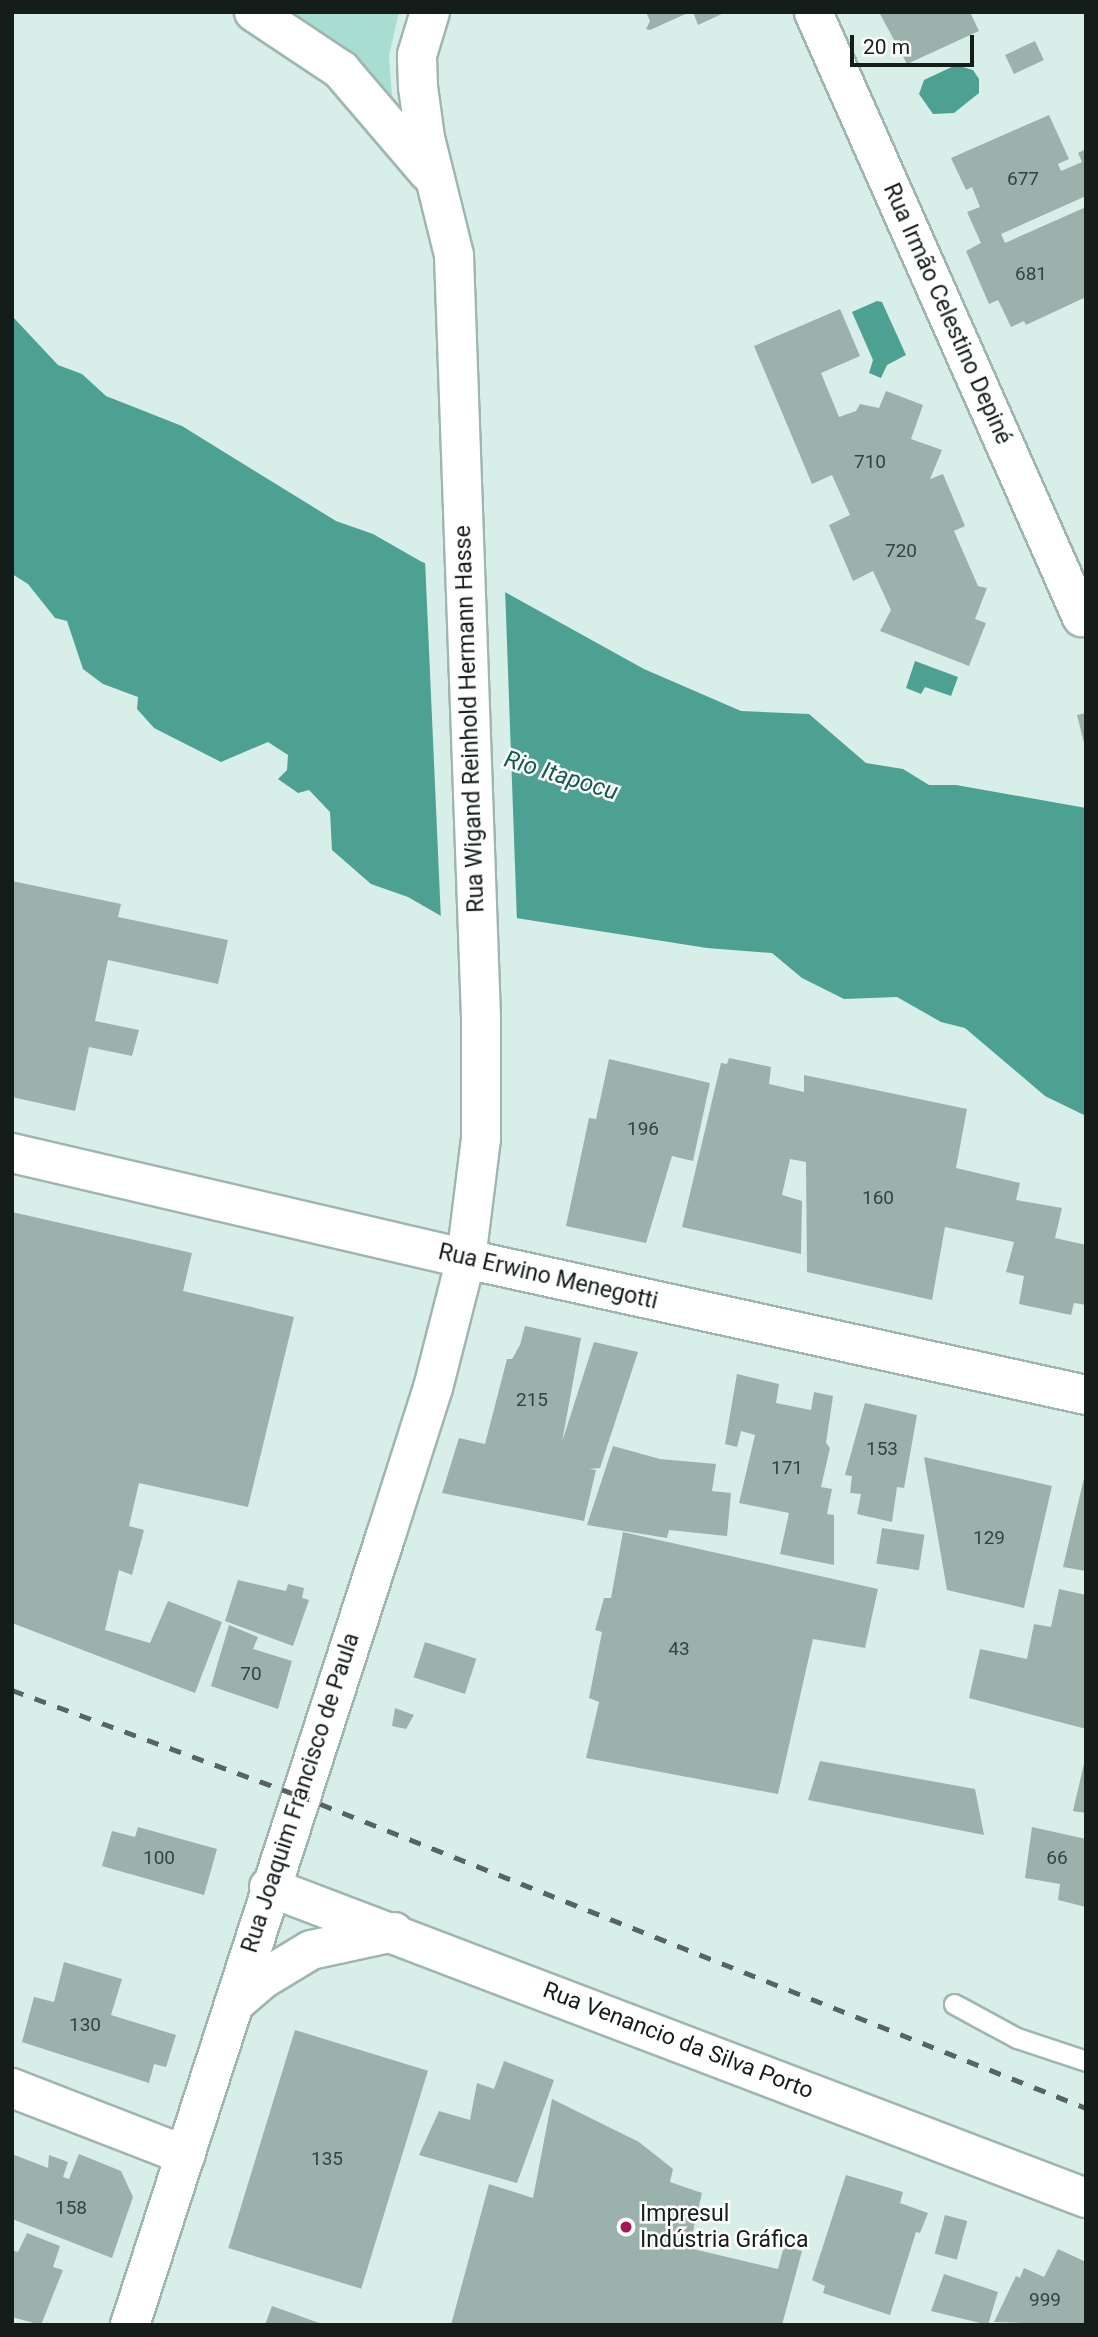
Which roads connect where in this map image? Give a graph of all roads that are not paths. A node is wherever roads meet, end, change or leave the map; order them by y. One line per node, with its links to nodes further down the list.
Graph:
1 (254, 12): 4 (street, Rua Wigand Reinhold Hermann Hasse)
2 (430, 12): 4 (street, Rua Wigand Reinhold Hermann Hasse)
3 (813, 12): 5 (street, Rua Irmão Celestino Depiné)
4 (435, 180): 7 (street, Rua Wigand Reinhold Hermann Hasse)
5 (1081, 617)
6 (12, 1153): 7 (street, Rua Erwino Menegotti)
7 (466, 1259): 8 (street, Rua Erwino Menegotti); 9 (street, Rua Joaquim Francisco de Paula)
8 (1086, 1395)
9 (269, 1887): 10 (street, Rua Venancio da Silva Porto); 11 (street, Rua Joaquim Francisco de Paula)
10 (394, 1932): 11 (street); 16 (street, Rua Venancio da Silva Porto)
11 (234, 2004): 15 (street, Rua Joaquim Francisco de Paula)
12 (954, 2004): 13 (lane)
13 (1086, 2062)
14 (12, 2088): 15 (street)
15 (185, 2155): 17 (street, Rua Joaquim Francisco de Paula)
16 (1086, 2198)
17 (130, 2325)

